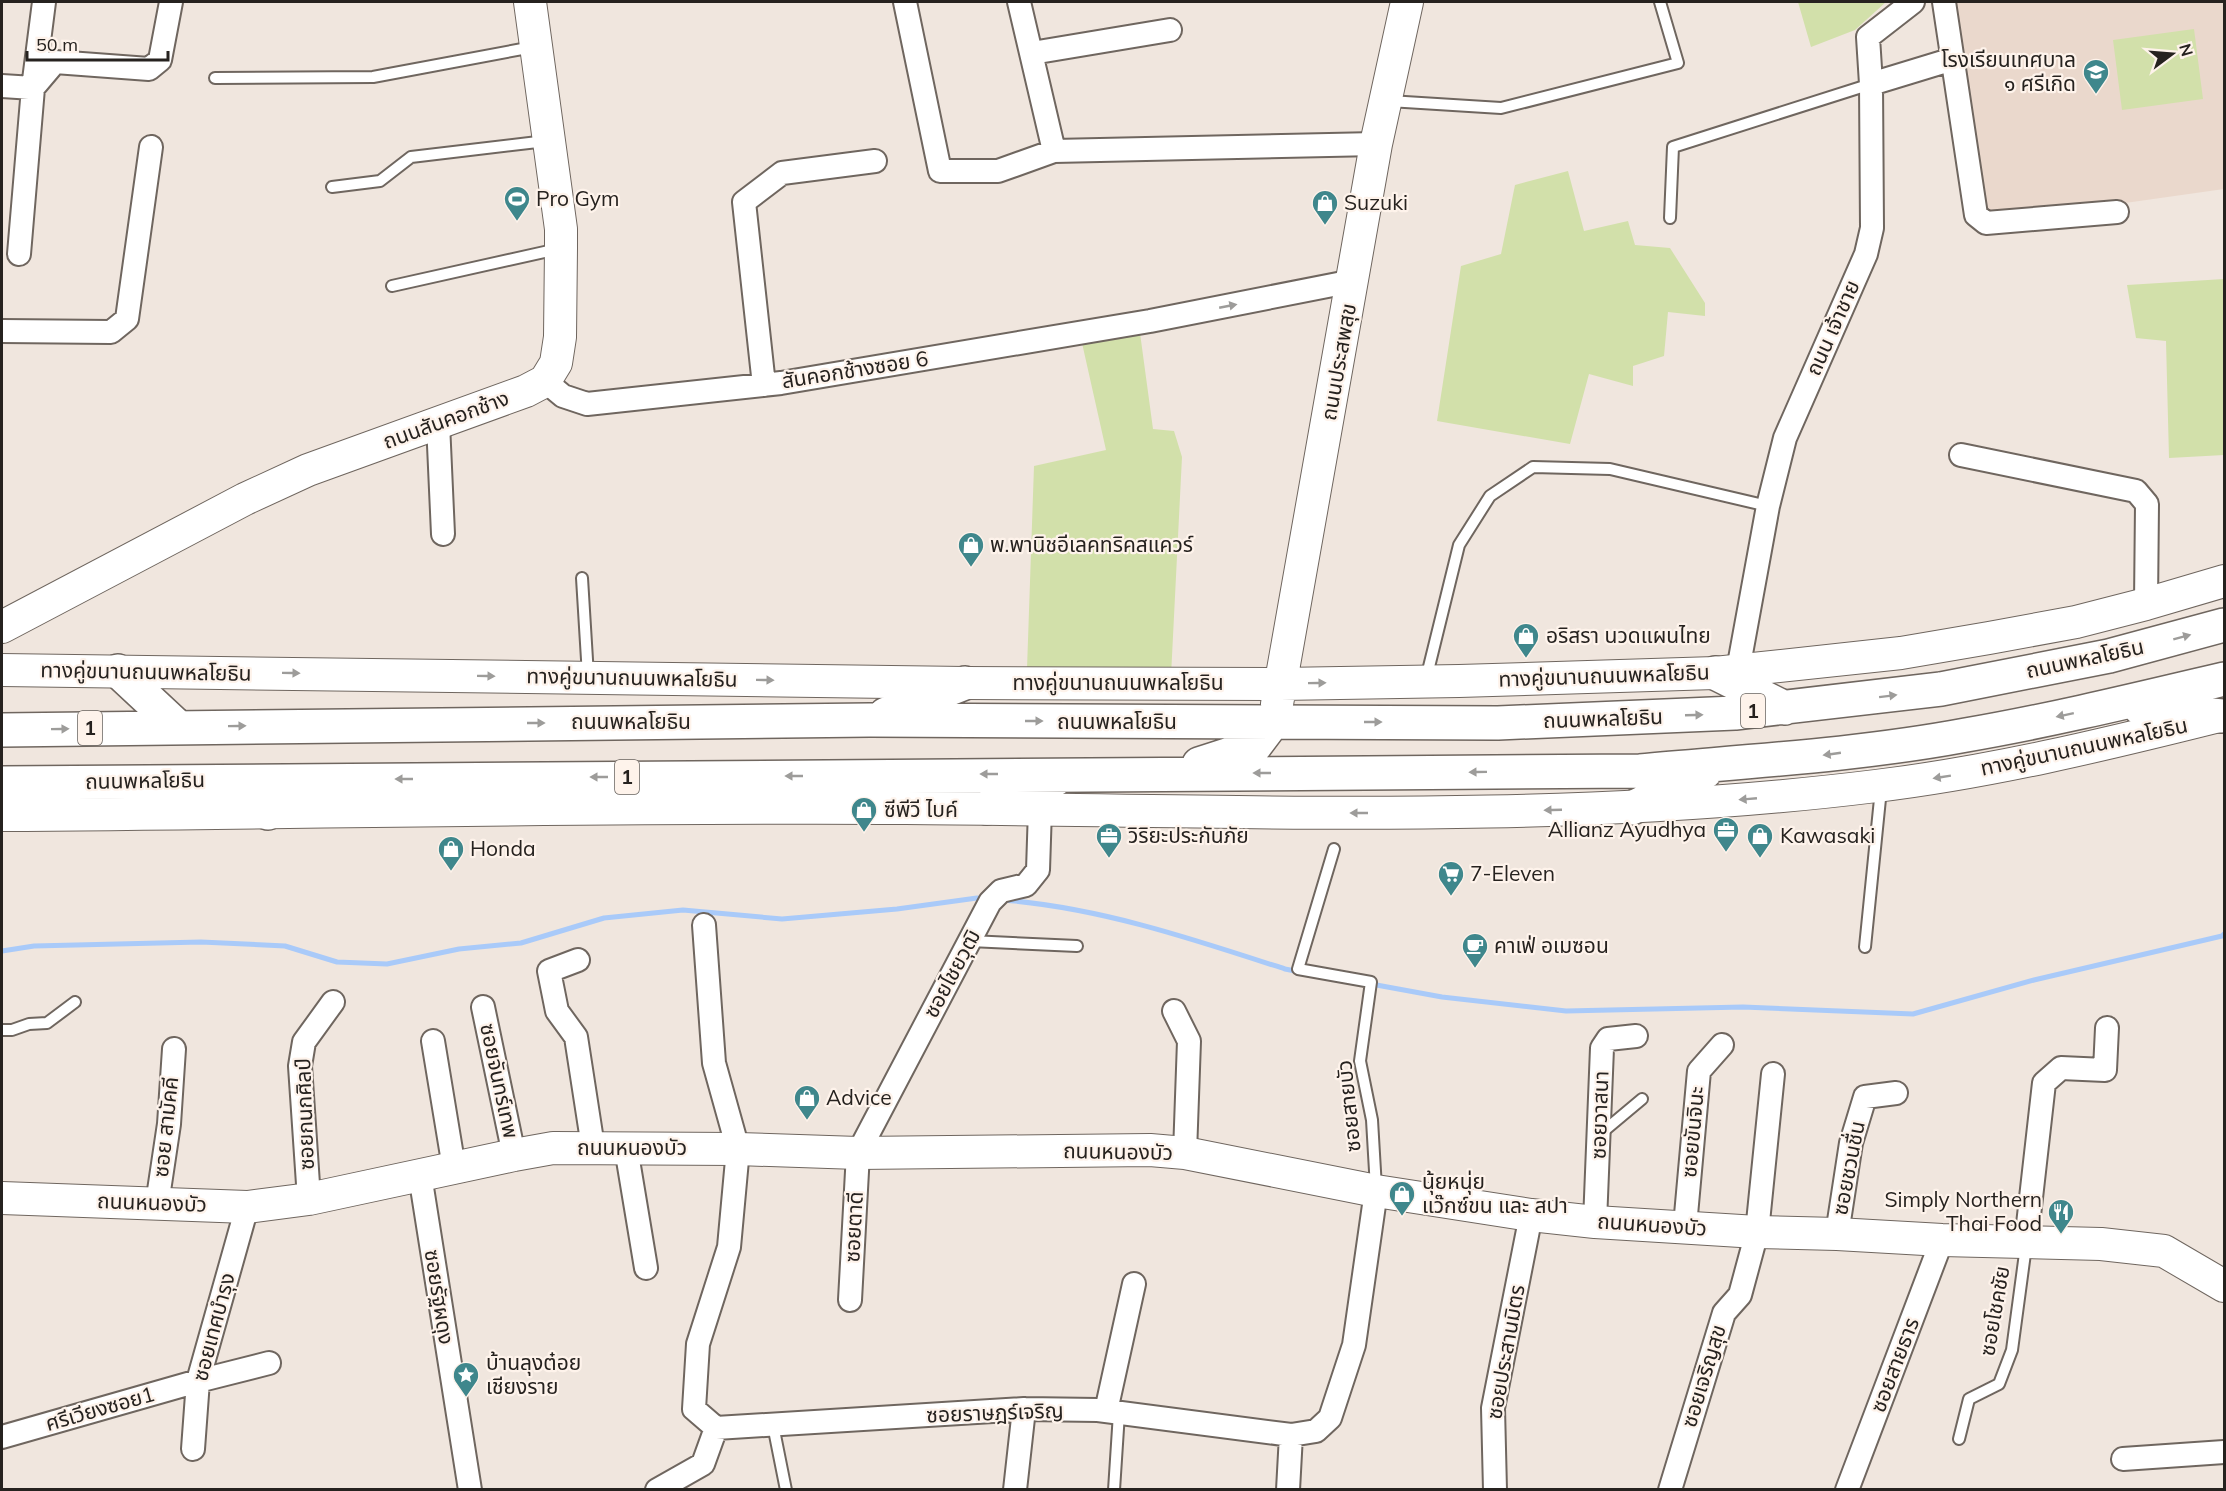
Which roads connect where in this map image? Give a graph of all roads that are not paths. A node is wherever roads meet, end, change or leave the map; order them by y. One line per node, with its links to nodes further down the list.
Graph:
1 (44, 2): 17 (street)
2 (171, 2): 17 (street)
3 (530, 2): 11 (main road)
4 (905, 2): 22 (street)
5 (1019, 2): 12 (street)
6 (1407, 2): 18 (main road, ถนนประสพสุข)
7 (1660, 2): 18 (lane)
8 (1913, 2): 15 (street, ถนน เจ้าชาย)
9 (1944, 2): 13 (street)
10 (1170, 30): 12 (street)
11 (536, 46): 14 (lane); 19 (main road)
12 (1032, 53): 22 (street)
13 (1953, 59): 15 (street); 25 (street)
14 (215, 78)
15 (1872, 84): 26 (lane); 36 (street, ถนน เจ้าชาย)
16 (2, 86): 17 (street)
17 (33, 88): 28 (street)
18 (1386, 100): 20 (main road, ถนนประสพสุข)
19 (549, 141): 24 (lane); 27 (main road)
20 (1376, 144): 22 (street); 29 (main road, ถนนประสพสุข)
21 (151, 147): 31 (street)
22 (1054, 152)
23 (875, 162): 33 (street)
24 (332, 188)
25 (2117, 212)
26 (1670, 218)
27 (561, 248): 30 (lane); 32 (main road)
28 (19, 254)
29 (1353, 281): 33 (street, สันคอกช้างซอย 6, one-way to 29); 50 (main road, ถนนประสพสุข)
30 (392, 286)
31 (2, 331)
32 (545, 381): 33 (street, สันคอกช้างซอย 6); 34 (main road, ถนนสันคอกช้าง)
33 (764, 385)
34 (438, 423): 37 (street); 42 (main road, ถนนสันคอกช้าง)
35 (1961, 455): 40 (street)
36 (1768, 506): 45 (street, ถนน เจ้าชาย); 48 (lane)
37 (443, 534)
38 (582, 578): 46 (lane)
39 (2224, 581): 40 (main road, ทางคู่ขนานถนนพหลโยธิน / 1)
40 (2146, 604): 45 (main road, ทางคู่ขนานถนนพหลโยธิน / 1)
41 (2224, 625): 52 (main road, ถนนพหลโยธิน / 1, one-way to 41)
42 (2, 627)
43 (2, 670): 44 (main road, ทางคู่ขนานถนนพหลโยธิน / 1)
44 (118, 671): 46 (main road, ทางคู่ขนานถนนพหลโยธิน / 1, one-way to 46); 56 (main road)
45 (1726, 672): 48 (main road, ทางคู่ขนานถนนพหลโยธิน / 1); 52 (main road)
46 (588, 677): 49 (main road, ทางคู่ขนานถนนพหลโยธิน / 1, one-way to 49)
47 (2224, 679): 51 (main road, ถนนพหลโยธิน / 1)
48 (1425, 682): 50 (main road, ทางคู่ขนานถนนพหลโยธิน / 1, one-way to 48)
49 (965, 683): 50 (main road, ทางคู่ขนานถนนพหลโยธิน / 1); 54 (main road)
50 (1281, 684): 55 (main road, ถนนประสพสุข)
51 (2114, 705): 53 (main road); 58 (main road, ถนนพหลโยธิน / 1, one-way to 58)
52 (1785, 708): 55 (main road, ถนนพหลโยธิน / 1, one-way to 52)
53 (2223, 715): 64 (main road, ทางคู่ขนานถนนพหลโยธิน / 1, one-way to 64)
54 (870, 720): 55 (main road, ถนนพหลโยธิน / 1, one-way to 55); 56 (main road, ถนนพหลโยธิน / 1, one-way to 54)
55 (1273, 722): 59 (main road); 61 (main road)
56 (178, 727): 57 (main road, ถนนพหลโยธิน / 1, one-way to 56)
57 (2, 730)
58 (1723, 764): 61 (main road, ถนนพหลโยธิน / 1, one-way to 61); 67 (main road)
59 (1171, 773): 60 (main road, ถนนพหลโยธิน / 1); 61 (main road, ถนนพหลโยธิน / 1, one-way to 59)
60 (1068, 774): 62 (main road, ถนนพหลโยธิน / 1, one-way to 62); 65 (main road)
61 (1370, 774)
62 (186, 780): 63 (main road, ถนนพหลโยธิน / 1); 68 (main road)
63 (2, 783)
64 (1882, 786): 67 (main road, ทางคู่ขนานถนนพหลโยธิน / 1, one-way to 67); 74 (lane)
65 (987, 808): 66 (main road, ทางคู่ขนานถนนพหลโยธิน / 1); 68 (main road, ทางคู่ขนานถนนพหลโยธิน / 1)
66 (1040, 808): 67 (main road, ทางคู่ขนานถนนพหลโยธิน / 1, one-way to 66); 72 (street, ซอยไชยวุฒิ)
67 (1632, 808)
68 (268, 813): 69 (main road, ทางคู่ขนานถนนพหลโยธิน / 1)
69 (2, 815)
70 (1334, 849): 98 (lane, ซอยสายบัว)
71 (704, 925): 92 (street)
72 (970, 941): 73 (lane); 93 (street, ซอยไชยวุฒิ)
73 (1077, 946)
74 (1865, 947)
75 (578, 960): 90 (street)
76 (75, 1002): 81 (lane)
77 (333, 1002): 100 (street, ซอยกนกศิลป์)
78 (483, 1007): 95 (street, ซอยจันทร์เทพ)
79 (1174, 1011): 94 (street)
80 (2107, 1028): 109 (street)
81 (2, 1030)
82 (1636, 1036): 89 (street, ซอยวาสนา)
83 (433, 1041): 96 (street)
84 (1722, 1045): 105 (street, ซอยขันจินะ)
85 (174, 1049): 101 (street, ซอย สามัคคี)
86 (1773, 1074): 106 (street, ซอยเจริญสุข)
87 (1896, 1094): 107 (street, ซอยชวนชื่น)
88 (1642, 1099): 89 (lane)
89 (1599, 1135): 104 (street, ซอยวาสนา)
90 (593, 1147): 91 (main road, ถนนหนองบัว); 95 (main road, ถนนหนองบัว)
91 (626, 1148): 92 (main road, ถนนหนองบัว); 110 (street)
92 (738, 1149): 93 (main road, ถนนหนองบัว); 119 (street)
93 (858, 1153): 94 (main road, ถนนหนองบัว); 113 (street, ซอยตาดี)
94 (1185, 1154): 98 (main road, ถนนหนองบัว)
95 (514, 1155): 96 (main road, ถนนหนองบัว)
96 (454, 1168): 97 (main road, ถนนหนองบัว)
97 (420, 1175): 100 (main road, ถนนหนองบัว); 126 (street, ซอยรัฐผดุง)
98 (1376, 1191): 103 (main road, ถนนหนองบัว); 120 (street, ซอยราษฎร์เจริญ)
99 (2, 1198): 101 (main road, ถนนหนองบัว)
100 (309, 1199): 102 (main road, ถนนหนองบัว)
101 (157, 1204): 102 (main road, ถนนหนองบัว)
102 (247, 1207): 115 (street, ซอยเทศบำรุง)
103 (1531, 1215): 104 (main road, ถนนหนองบัว); 132 (street, ซอยประสานมิตร)
104 (1595, 1222): 105 (main road, ถนนหนองบัว)
105 (1685, 1227): 106 (main road, ถนนหนองบัว)
106 (1757, 1233): 107 (main road, ถนนหนองบัว); 133 (street, ซอยเจริญสุข)
107 (1837, 1234): 108 (main road, ถนนหนองบัว)
108 (1942, 1240): 109 (main road, ถนนหนองบัว); 134 (street, ซอยสายธาร)
109 (2026, 1242): 112 (main road, ถนนหนองบัว); 122 (lane, ซอยโชคชัย)
110 (646, 1268)
111 (1134, 1284): 117 (street)
112 (2224, 1286)
113 (850, 1300)
114 (269, 1363): 115 (street, ศรีเวียงซอย1)
115 (198, 1381): 121 (street, ศรีเวียงซอย1); 123 (street, ซอยเทศบำรุง)
116 (1024, 1409): 117 (street, ซอยราษฎร์เจริญ); 118 (street, ซอยราษฎร์เจริญ); 129 (street)
117 (1113, 1412): 120 (street, ซอยราษฎร์เจริญ); 130 (lane)
118 (773, 1425): 119 (street, ซอยราษฎร์เจริญ); 128 (lane)
119 (716, 1428): 127 (street)
120 (1291, 1435): 131 (street)
121 (2, 1437)
122 (1959, 1439)
123 (193, 1449)
124 (2224, 1452): 125 (street)
125 (2123, 1459)
126 (470, 1490)
127 (657, 1490)
128 (786, 1490)
129 (1015, 1490)
130 (1114, 1490)
131 (1288, 1490)
132 (1495, 1490)
133 (1670, 1490)
134 (1847, 1490)

